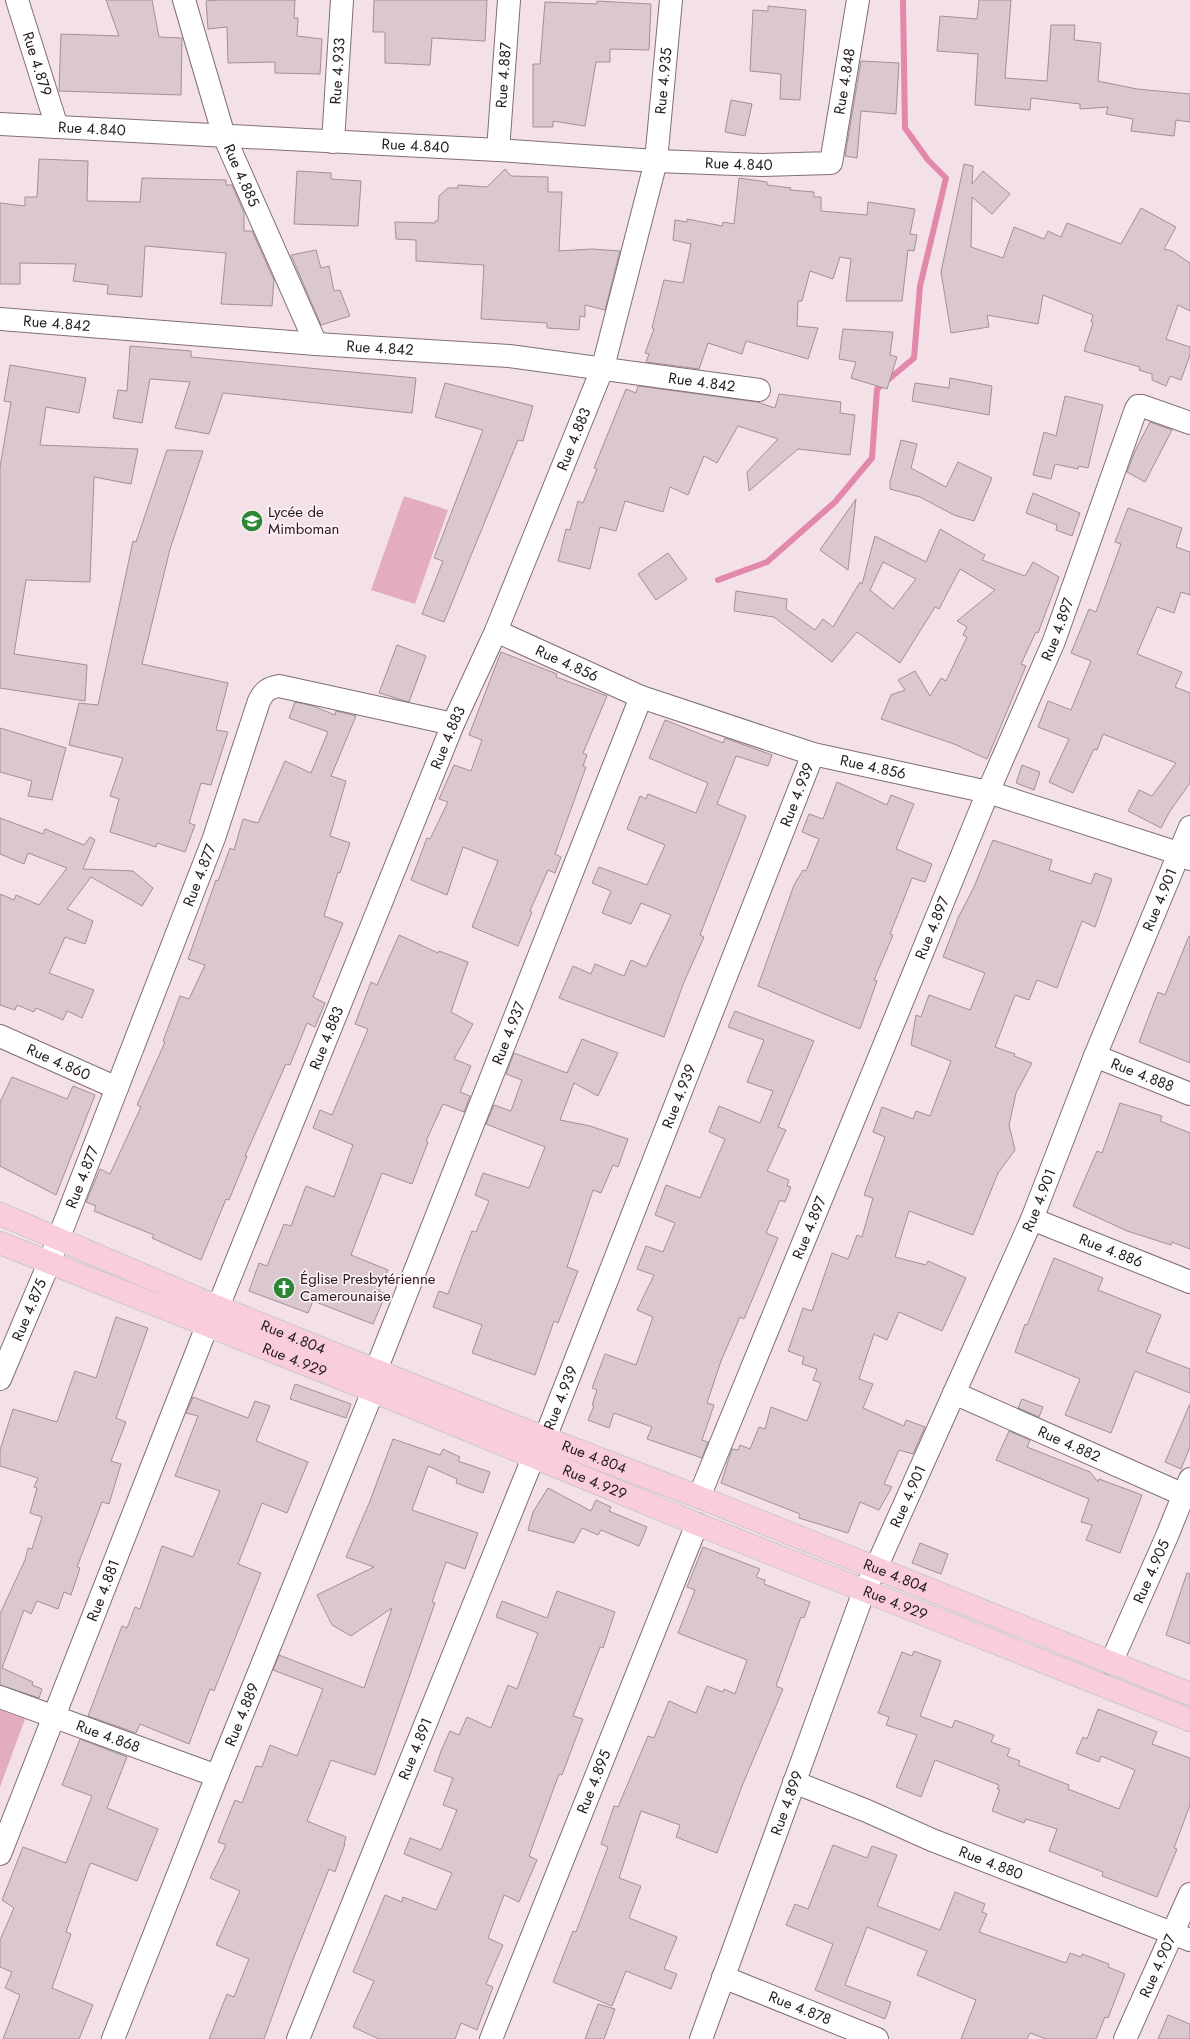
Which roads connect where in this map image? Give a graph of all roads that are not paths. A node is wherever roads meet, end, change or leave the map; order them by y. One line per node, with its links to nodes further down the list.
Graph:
1 (17, 0): 8 (street, Rue 4.879)
2 (184, 0): 9 (street, Rue 4.885)
3 (342, 0): 10 (street, Rue 4.933)
4 (509, 0): 11 (street, Rue 4.887)
5 (671, 0): 12 (street, Rue 4.935)
6 (858, 0): 13 (street, Rue 4.848)
7 (0, 124): 8 (street, Rue 4.840)
8 (58, 127): 9 (street, Rue 4.840)
9 (224, 136): 10 (street, Rue 4.840); 15 (street, Rue 4.885)
10 (333, 142): 11 (street, Rue 4.840)
11 (498, 150): 12 (street, Rue 4.840)
12 (656, 161): 13 (street, Rue 4.840); 16 (street, Rue 4.883)
13 (831, 163)
14 (0, 319): 15 (street, Rue 4.842)
15 (316, 344): 16 (street, Rue 4.842)
16 (603, 368): 17 (street, Rue 4.842); 19 (street, Rue 4.883)
17 (759, 390)
18 (1190, 423): 23 (street, Rue 4.897)
19 (496, 631): 20 (street, Rue 4.856); 21 (street, Rue 4.883)
20 (641, 697): 22 (street, Rue 4.856); 38 (street, Rue 4.937)
21 (453, 724): 28 (street, Rue 4.877); 36 (street, Rue 4.883)
22 (813, 754): 23 (street, Rue 4.856); 42 (street, Rue 4.939)
23 (988, 792): 25 (street, Rue 4.856); 45 (street, Rue 4.897)
24 (1190, 827): 25 (street, Rue 4.901)
25 (1184, 856): 27 (street, Rue 4.901)
26 (0, 1036): 28 (street, Rue 4.860)
27 (1094, 1056): 29 (street, Rue 4.888); 31 (street, Rue 4.901)
28 (117, 1088): 32 (street, Rue 4.877)
29 (1190, 1094)
30 (0, 1214): 32 (main road, Rue 4.804)
31 (1032, 1219): 35 (street, Rue 4.886); 41 (street, Rue 4.901)
32 (58, 1239): 34 (street, Rue 4.877); 36 (main road, Rue 4.804)
33 (0, 1243): 34 (main road, Rue 4.929)
34 (49, 1263): 37 (main road, Rue 4.929); 39 (street, Rue 4.875)
35 (1190, 1282)
36 (218, 1307): 38 (main road, Rue 4.804)
37 (207, 1326): 40 (main road, Rue 4.929); 52 (street, Rue 4.881)
38 (376, 1370): 42 (main road, Rue 4.804)
39 (0, 1379)
40 (373, 1391): 43 (main road, Rue 4.929); 54 (street, Rue 4.889)
41 (954, 1393): 44 (street, Rue 4.882); 47 (street, Rue 4.901)
42 (545, 1438): 45 (main road, Rue 4.804)
43 (533, 1458): 46 (main road, Rue 4.929); 61 (street, Rue 4.891)
44 (1187, 1487): 49 (street, Rue 4.905)
45 (699, 1497): 47 (main road, Rue 4.804)
46 (696, 1524): 48 (main road, Rue 4.929); 62 (street, Rue 4.895)
47 (876, 1568): 48 (street, Rue 4.899); 49 (main road, Rue 4.804)
48 (864, 1591): 53 (main road, Rue 4.929); 55 (street, Rue 4.899)
49 (1112, 1663): 50 (main road, Rue 4.804)
50 (1190, 1694)
51 (0, 1697): 52 (street, Rue 4.868)
52 (53, 1718): 54 (street, Rue 4.868); 56 (street, Rue 4.881)
53 (1190, 1720)
54 (217, 1776): 60 (street, Rue 4.889)
55 (794, 1782): 58 (street, Rue 4.880); 59 (street, Rue 4.899)
56 (0, 1854)
57 (1190, 1894): 58 (street, Rue 4.907)
58 (1182, 1937): 65 (street, Rue 4.907)
59 (723, 1977): 63 (street, Rue 4.899); 64 (street, Rue 4.878)
60 (113, 2039)
61 (298, 2039)
62 (491, 2039)
63 (701, 2039)
64 (876, 2039)
65 (1125, 2039)

